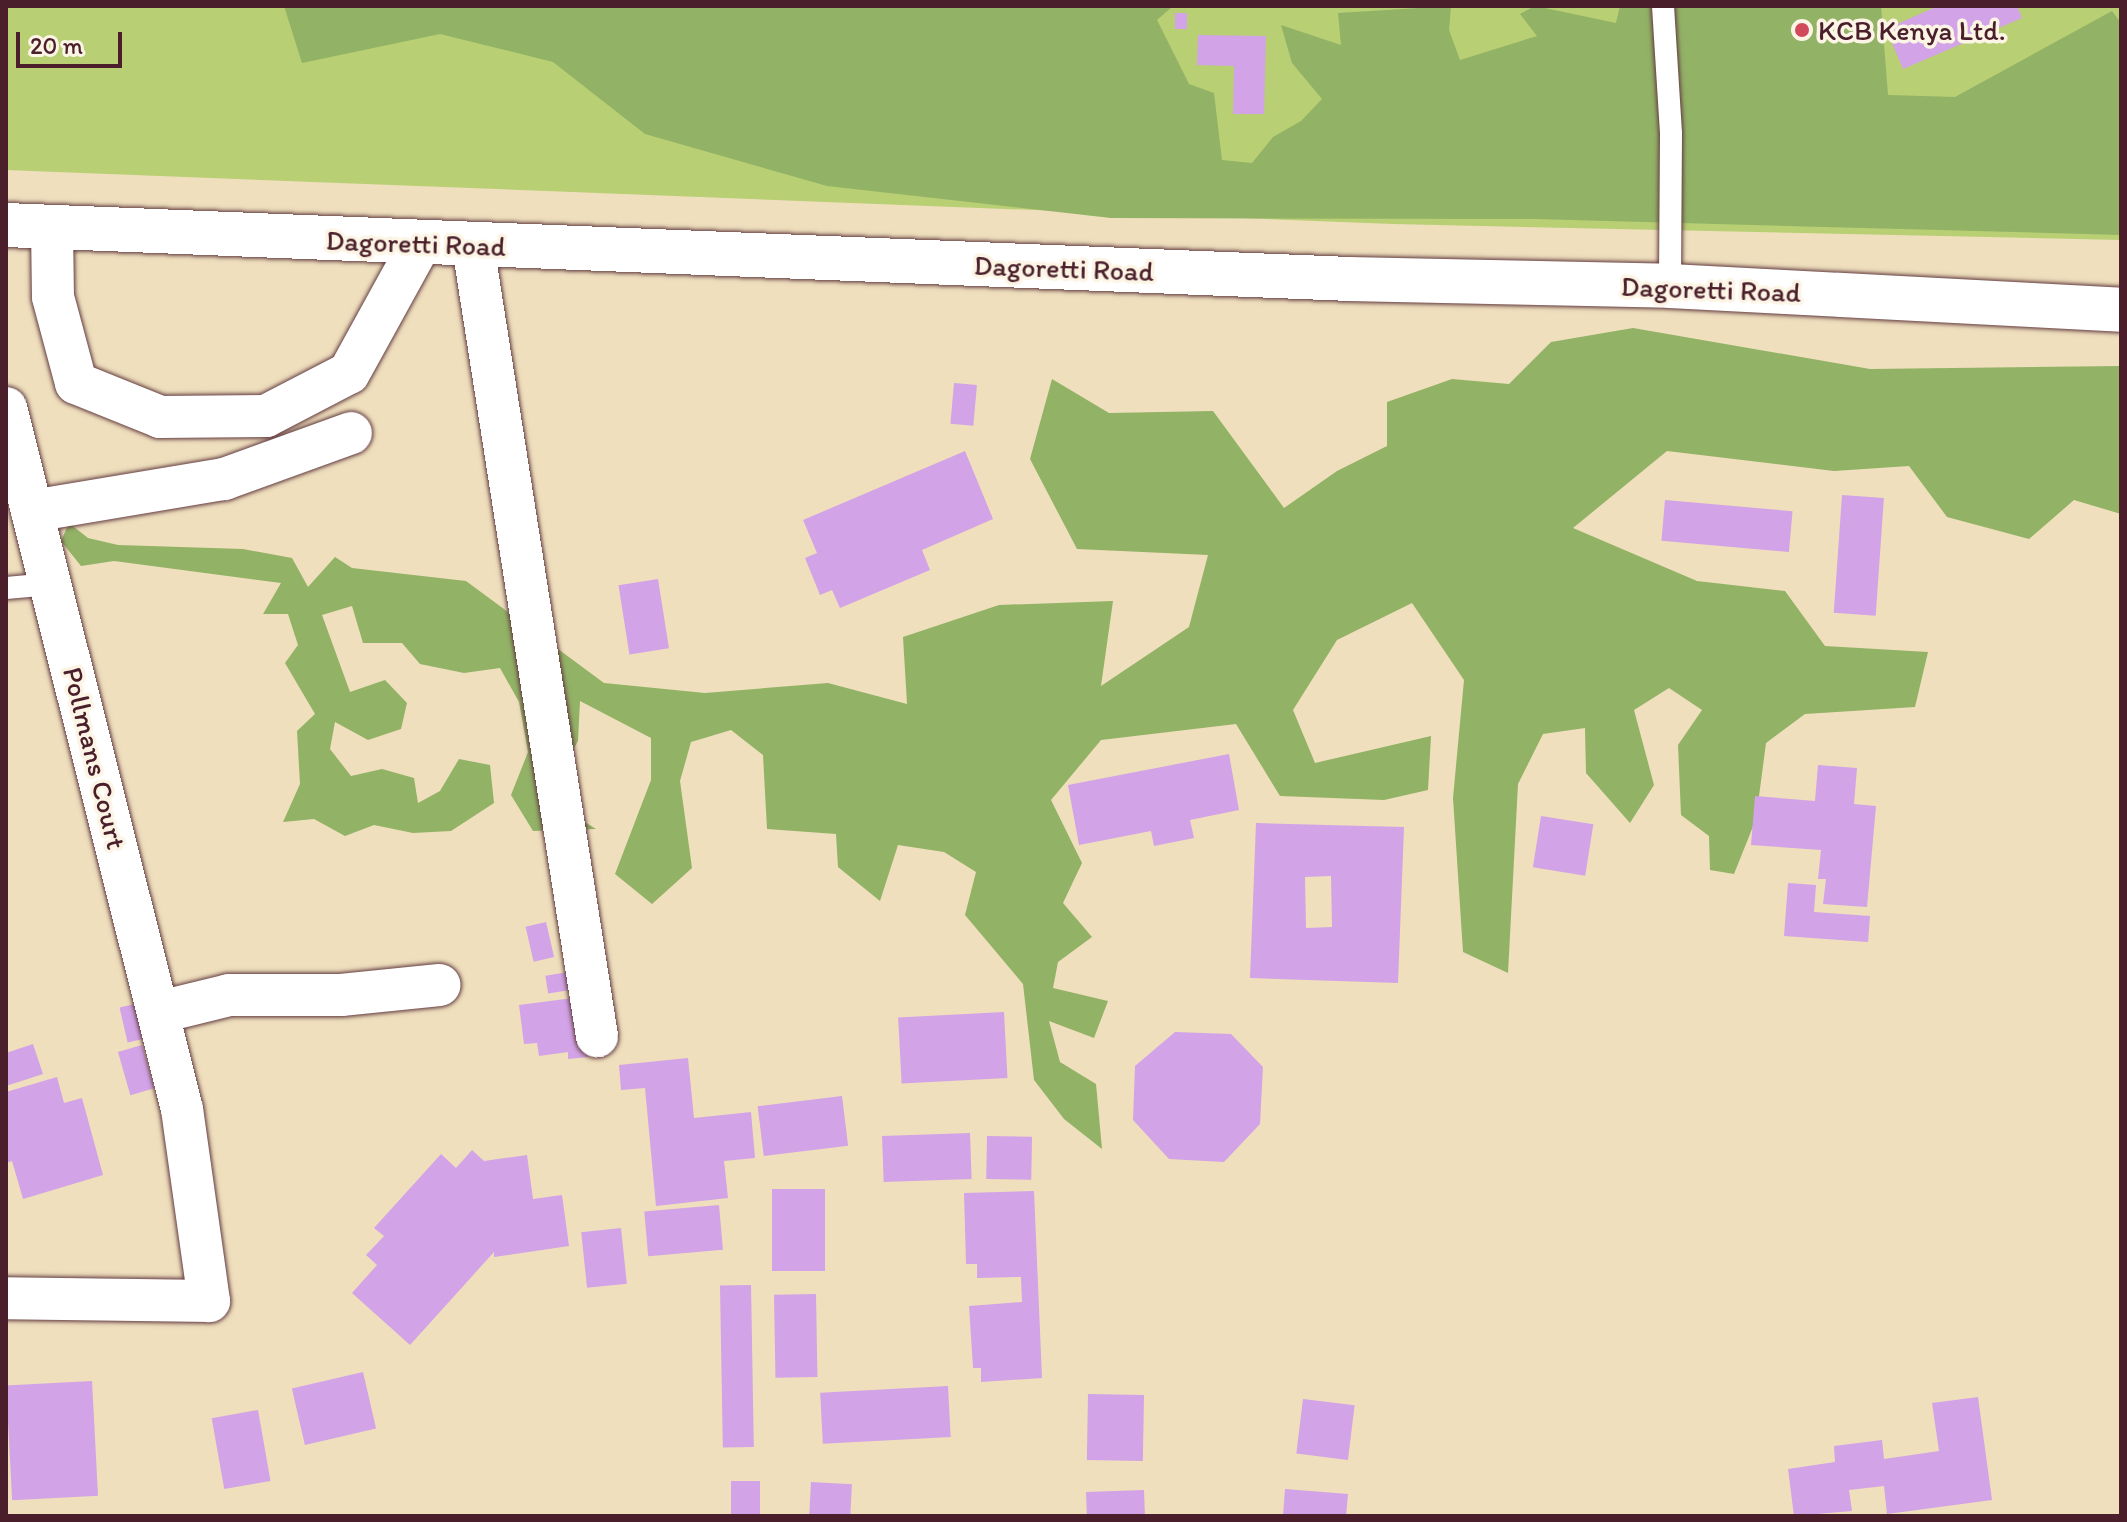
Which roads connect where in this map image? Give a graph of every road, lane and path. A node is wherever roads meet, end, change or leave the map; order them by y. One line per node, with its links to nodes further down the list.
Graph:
1 (1663, 6): 6 (lane)
2 (6, 225): 3 (main road, Dagoretti Road)
3 (52, 227): 4 (main road, Dagoretti Road); 4 (street)
4 (420, 244): 5 (main road, Dagoretti Road)
5 (473, 246): 6 (main road, Dagoretti Road); 15 (street)
6 (1670, 286): 7 (main road, Dagoretti Road)
7 (2121, 310)
8 (6, 408): 10 (street, Pollmans Court)
9 (351, 433): 10 (street)
10 (32, 511): 11 (street, Pollmans Court)
11 (51, 584): 12 (lane); 14 (street, Pollmans Court)
12 (6, 588)
13 (439, 985): 14 (street)
14 (160, 1012): 16 (street, Pollmans Court)
15 (597, 1036)
16 (6, 1298)

